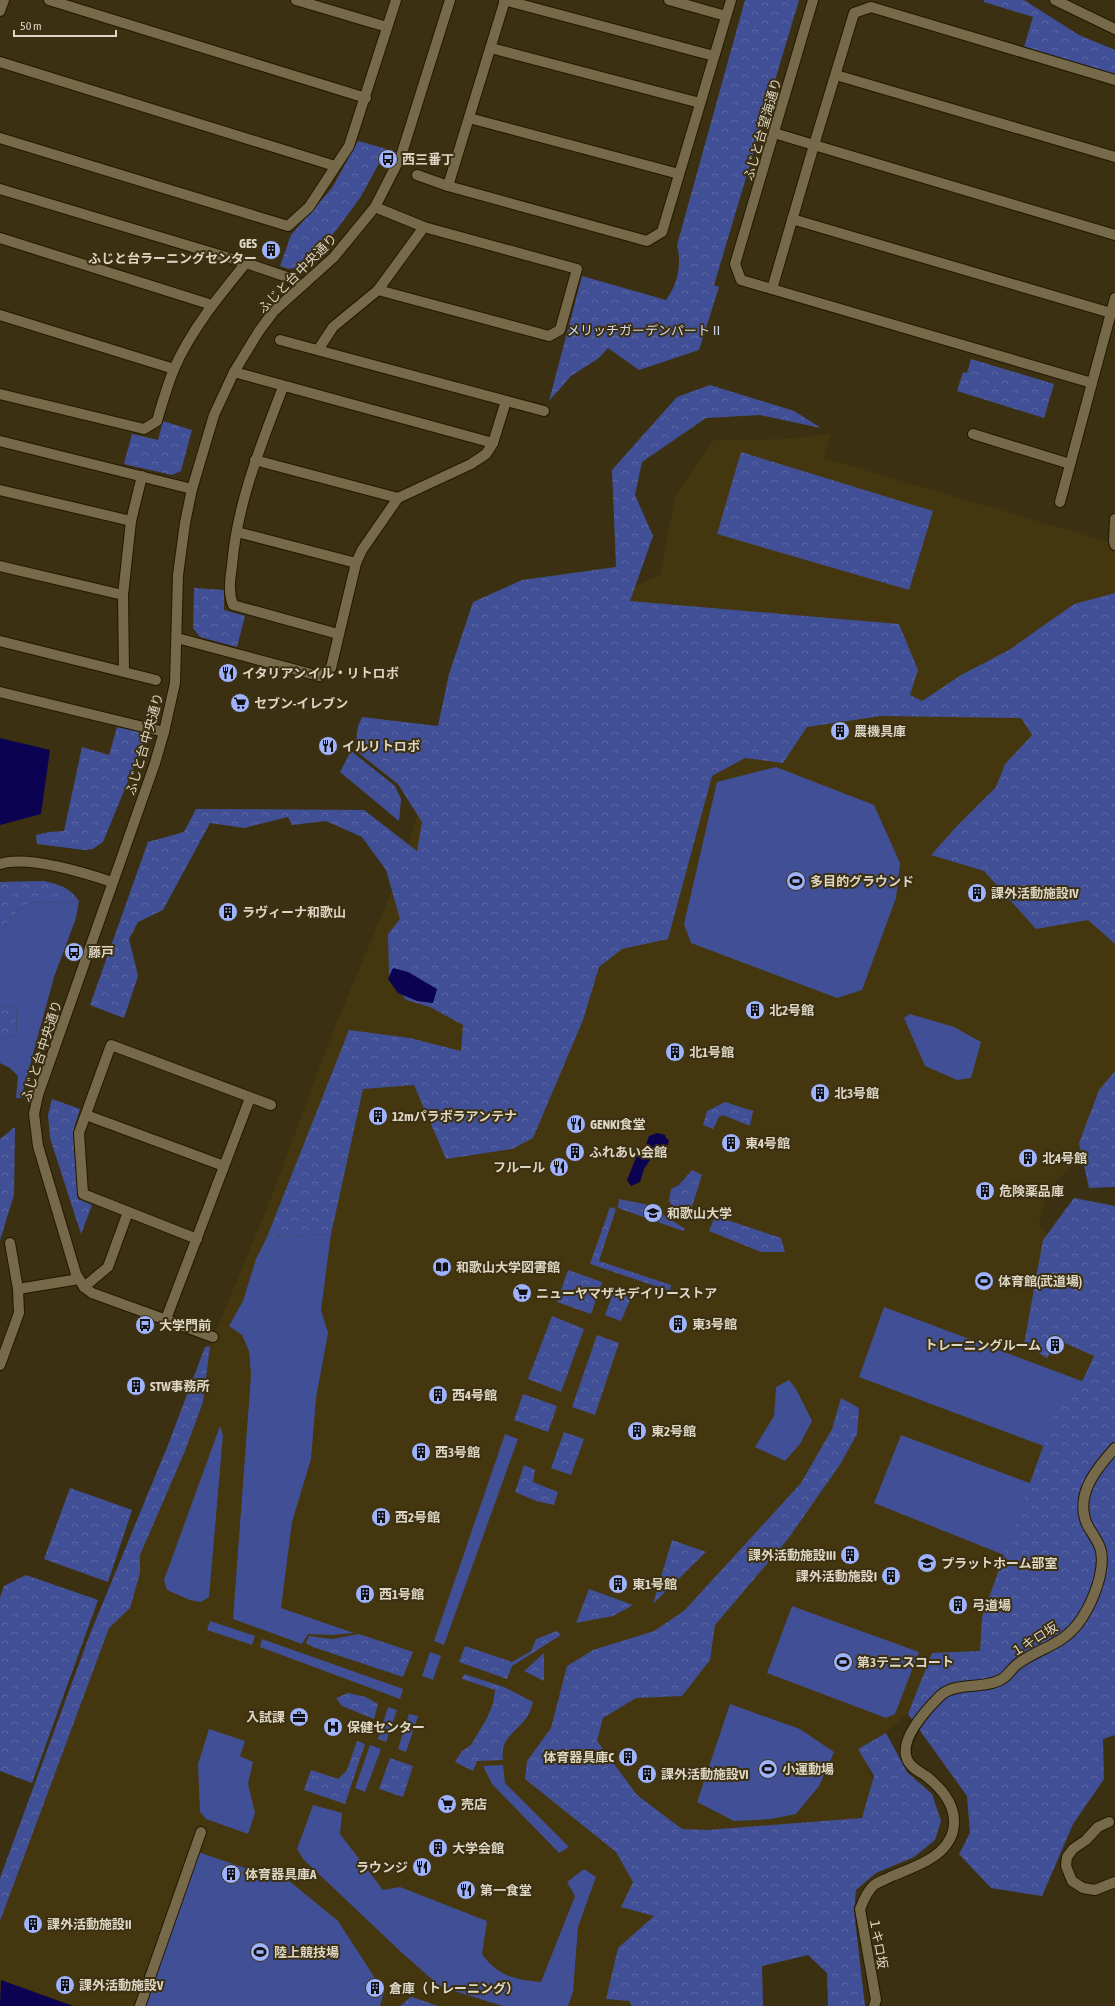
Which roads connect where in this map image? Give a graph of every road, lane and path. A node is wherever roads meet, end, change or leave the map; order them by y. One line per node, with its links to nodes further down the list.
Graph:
1 (4, 0): 11 (street)
2 (49, 0): 20 (street)
3 (296, 0): 13 (street)
4 (396, 0): 13 (street)
5 (450, 0): 32 (street, ふじと台 中央通り)
6 (504, 0): 15 (street); 16 (street)
7 (669, 0): 12 (street)
8 (731, 0): 12 (street)
9 (813, 0): 23 (street, ふじと台 望海通り)
10 (1055, 0): 14 (street)
11 (0, 11)
12 (726, 16): 16 (street)
13 (387, 28): 20 (street)
14 (1115, 29)
15 (491, 48): 21 (street); 22 (street)
16 (714, 56): 21 (street)
17 (0, 62): 27 (street)
18 (836, 75): 19 (street); 25 (street); 26 (street)
19 (1115, 80)
20 (366, 98): 27 (street)
21 (700, 103): 28 (street)
22 (469, 118): 28 (street); 30 (street)
23 (774, 133): 25 (street); 39 (street, ふじと台 望海通り)
24 (0, 138): 27 (street)
25 (814, 145): 33 (street); 35 (street)
26 (1115, 157)
27 (335, 166)
28 (679, 174): 30 (street)
29 (417, 175): 30 (street)
30 (448, 186)
31 (0, 188): 37 (street)
32 (375, 207): 34 (street); 38 (street, ふじと台 中央通り)
33 (792, 219): 39 (street); 43 (street)
34 (424, 227): 40 (street); 40 (street)
35 (1115, 235)
36 (0, 238): 42 (street)
37 (246, 264): 38 (street); 42 (street)
38 (302, 286): 48 (street, ふじと台 中央通り)
39 (772, 289): 49 (street)
40 (378, 290): 46 (street)
41 (1115, 298): 43 (street)
42 (212, 305): 47 (street)
43 (1111, 313): 49 (street)
44 (0, 315): 47 (street)
45 (280, 340): 46 (street)
46 (318, 350): 52 (street)
47 (174, 369): 51 (street)
48 (234, 372): 50 (street); 60 (street, ふじと台 中央通り)
49 (1092, 383): 58 (street)
50 (283, 387): 56 (street); 57 (street)
51 (0, 394)
52 (506, 401): 53 (street); 56 (street)
53 (544, 411)
54 (972, 434): 58 (street)
55 (0, 441): 59 (street)
56 (492, 443): 62 (street)
57 (255, 460): 62 (street); 66 (street)
58 (1070, 464): 63 (street)
59 (142, 476): 60 (street); 65 (street)
60 (192, 489): 72 (street, ふじと台 中央通り)
61 (0, 490): 65 (street)
62 (398, 498): 68 (street)
63 (1060, 502)
64 (1115, 519): 67 (street)
65 (131, 521): 70 (street)
66 (237, 532): 68 (street); 71 (street)
67 (1115, 545)
68 (356, 563): 71 (street)
69 (0, 566): 70 (street)
70 (123, 595): 74 (street)
71 (338, 634): 72 (street)
72 (176, 638): 77 (street, ふじと台 中央通り)
73 (0, 641): 74 (street)
74 (124, 671): 75 (street)
75 (156, 680)
76 (0, 692): 77 (street)
77 (164, 732): 79 (street, ふじと台 中央通り)
78 (0, 864): 79 (street)
79 (112, 882): 87 (street, ふじと台 中央通り)
80 (250, 1098): 81 (street); 82 (street); 83 (street)
81 (271, 1105)
82 (86, 1115): 83 (street); 84 (street)
83 (224, 1166): 85 (street)
84 (128, 1212): 85 (street); 87 (street)
85 (196, 1238): 89 (street)
86 (10, 1243): 88 (street)
87 (81, 1283): 88 (street); 89 (street)
88 (18, 1289): 91 (street)
89 (166, 1319): 90 (street)
90 (213, 1336)
91 (0, 1365)
92 (1115, 1448): 97 (street, １キロ坂)
93 (1109, 1822): 95 (street)
94 (201, 1832): 96 (street)
95 (1115, 1882)
96 (140, 2006)
97 (874, 2006)

